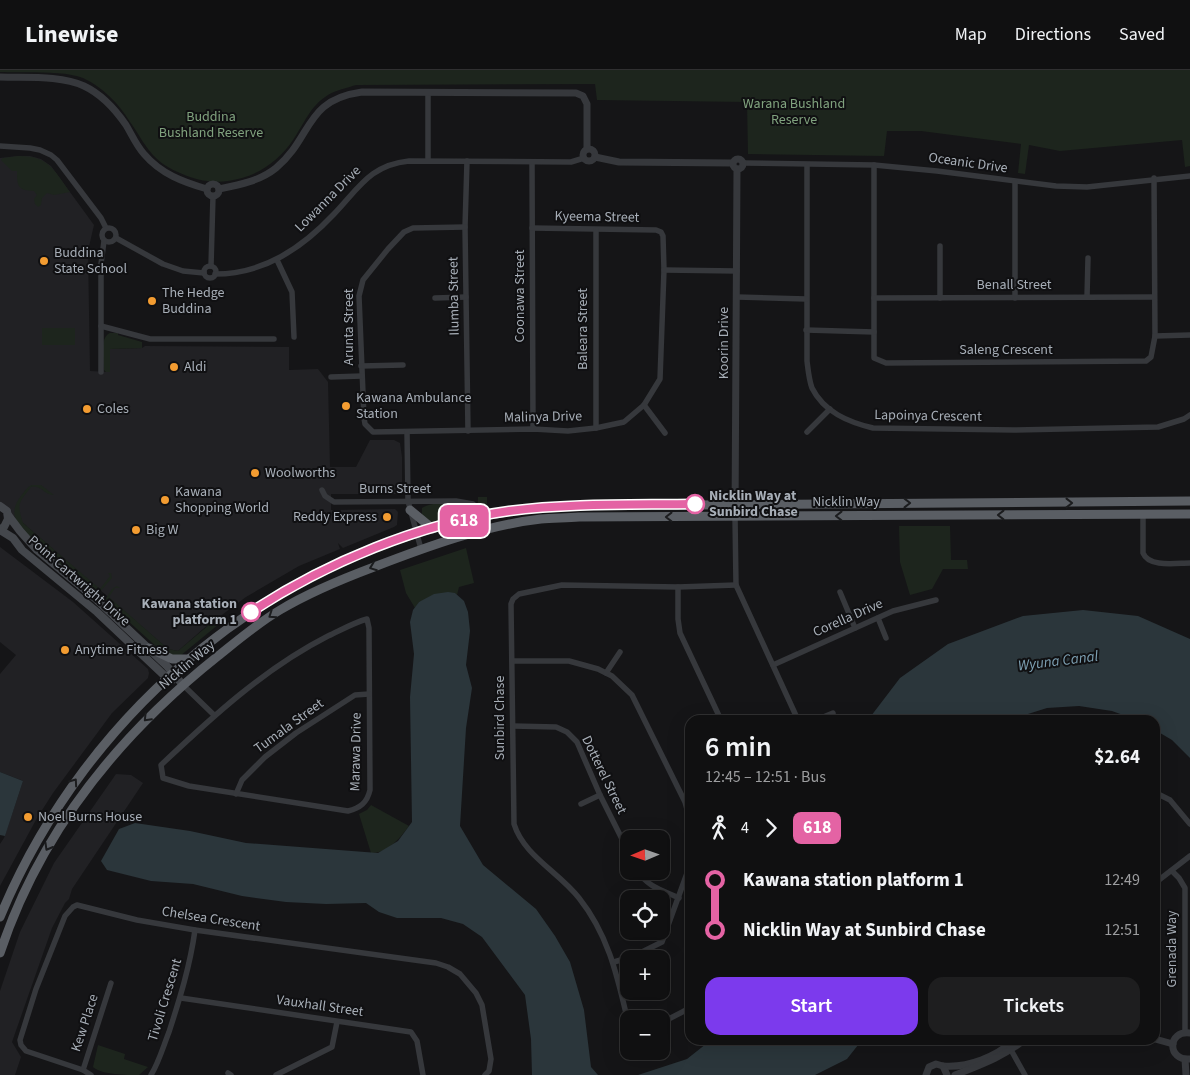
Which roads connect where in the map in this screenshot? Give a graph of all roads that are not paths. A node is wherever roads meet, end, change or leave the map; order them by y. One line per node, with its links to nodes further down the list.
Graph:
1 (0, 77): 17 (street)
2 (428, 92): 4 (street); 7 (street); 18 (street)
3 (0, 146): 21 (street)
4 (587, 149): 5 (street); 6 (street)
5 (595, 157): 6 (street); 13 (street)
6 (584, 158): 9 (street, Lowanna Drive)
7 (428, 160): 8 (street, Lowanna Drive); 29 (street, Lowanna Drive)
8 (466, 161): 9 (street, Lowanna Drive); 20 (street, Ilumba Street)
9 (532, 162): 22 (street, Coonawa Street)
10 (743, 163): 11 (street, Oceanic Drive); 13 (street)
11 (807, 165): 12 (street, Oceanic Drive); 43 (street, Lapoinya Crescent)
12 (874, 165): 16 (street, Oceanic Drive); 40 (street, Saleng Crescent)
13 (735, 166): 32 (street, Koorin Drive)
14 (1190, 176): 15 (street, Oceanic Drive)
15 (1154, 178): 16 (street, Oceanic Drive); 38 (street, Saleng Crescent)
16 (1015, 182): 42 (street)
17 (207, 188): 18 (street); 19 (street)
18 (219, 189): 19 (street)
19 (213, 196): 30 (street)
20 (466, 227): 35 (street, Ilumba Street); 52 (street, Arunta Street)
21 (106, 228): 25 (street); 26 (street)
22 (532, 228): 23 (street, Kyeema Street); 60 (street, Coonawa Street)
23 (596, 230): 24 (street, Kyeema Street); 59 (street, Baleara Street)
24 (661, 232): 31 (street, Malinya Drive)
25 (116, 238): 26 (street); 33 (street)
26 (104, 241): 44 (street)
27 (940, 246): 41 (street)
28 (1088, 258): 37 (street)
29 (277, 260): 34 (street, Lowanna Drive); 49 (street)
30 (211, 266): 33 (street); 34 (street)
31 (664, 270): 32 (street); 56 (street, Malinya Drive)
32 (737, 271): 36 (street, Koorin Drive)
33 (204, 273): 34 (street)
34 (215, 274)
35 (466, 297): 39 (street); 61 (street, Ilumba Street)
36 (737, 297): 43 (street); 68 (street, Koorin Drive)
37 (1087, 297): 38 (street, Benall Street); 42 (street, Benall Street)
38 (1154, 297): 48 (street, Saleng Crescent)
39 (435, 298)
40 (874, 298): 41 (street, Benall Street); 46 (street, Saleng Crescent)
41 (940, 298): 42 (street, Benall Street)
42 (1014, 298)
43 (806, 299): 45 (street, Lapoinya Crescent)
44 (101, 326): 50 (street); 53 (street)
45 (806, 330): 46 (street); 57 (street, Lapoinya Crescent)
46 (874, 332): 48 (street, Saleng Crescent)
47 (1190, 335): 48 (street)
48 (1155, 336)
49 (294, 337)
50 (274, 339)
51 (403, 365): 52 (street)
52 (361, 366): 54 (street, Arunta Street)
53 (101, 372)
54 (362, 376): 55 (street); 62 (street, Arunta Street)
55 (331, 377)
56 (644, 405): 59 (street, Malinya Drive); 64 (street)
57 (830, 409): 58 (street, Lapoinya Crescent); 63 (street)
58 (1190, 415)
59 (596, 428): 60 (street, Malinya Drive)
60 (533, 429): 61 (street, Malinya Drive)
61 (468, 431): 62 (street, Malinya Drive)
62 (407, 432): 70 (street)
63 (807, 432)
64 (664, 433)
65 (322, 490): 70 (street, Burns Street)
66 (1190, 501): 68 (highway, Nicklin Way, one-way to 66)
67 (473, 504): 70 (street, Burns Street)
68 (735, 504): 74 (street, Koorin Drive); 75 (highway, Nicklin Way)
69 (0, 506): 72 (main road, Point Cartwright Drive)
70 (409, 506): 75 (highway); 77 (street)
71 (1190, 514): 73 (highway, Nicklin Way)
72 (8, 515): 76 (main road); 87 (main road, Point Cartwright Drive)
73 (1143, 515): 74 (highway, Nicklin Way, one-way to 74); 79 (street)
74 (735, 517): 78 (highway, Nicklin Way, one-way to 78); 80 (street)
75 (433, 529): 77 (highway, Nicklin Way)
76 (0, 530): 93 (main road, Point Cartwright Drive)
77 (416, 534): 78 (street); 89 (highway, Nicklin Way)
78 (421, 549): 94 (highway, Nicklin Way, one-way to 94)
79 (1190, 563)
80 (736, 585): 81 (street, Sunbird Chase); 91 (street)
81 (678, 587): 90 (street, Sunbird Chase); 98 (street)
82 (840, 592): 85 (street)
83 (936, 600): 84 (street, Corella Drive)
84 (878, 618): 85 (street, Corella Drive); 86 (street)
85 (854, 628): 91 (street, Corella Drive)
86 (886, 638)
87 (148, 648): 89 (highway); 93 (main road, Point Cartwright Drive)
88 (620, 652): 92 (street)
89 (189, 659): 93 (highway, Nicklin Way)
90 (512, 661): 92 (street); 101 (street, Sunbird Chase)
91 (773, 665): 99 (street)
92 (606, 672): 105 (street)
93 (170, 675): 94 (main road, Point Cartwright Drive); 115 (highway, Nicklin Way, one-way to 93)
94 (183, 685): 97 (street); 117 (highway, Nicklin Way, one-way to 117)
95 (369, 694): 97 (street, Marawa Drive); 102 (street, Tumala Street); 102 (street, Marawa Drive)
96 (833, 713): 100 (street)
97 (214, 715): 102 (street, Marawa Drive)
98 (719, 715)
99 (796, 715)
100 (828, 715)
101 (513, 726): 103 (street, Dotterel Street); 119 (street, Sunbird Chase)
102 (236, 794)
103 (600, 795): 106 (street); 108 (street, Dotterel Street)
104 (1160, 796): 107 (street)
105 (685, 797)
106 (581, 804)
107 (1190, 824)
108 (620, 835)
109 (1190, 856): 110 (street)
110 (1172, 871): 111 (street); 118 (street, Grenada Way)
111 (1160, 879)
112 (645, 880): 114 (street)
113 (685, 881): 114 (street)
114 (679, 898): 119 (street)
115 (0, 917)
116 (195, 930): 121 (street, Tivoli Crescent); 134 (street, Chelsea Crescent); 139 (street, Chelsea Crescent)
117 (0, 953)
118 (1187, 956): 126 (street, Grenada Way)
119 (614, 962): 122 (street, Sunbird Chase)
120 (111, 983): 134 (street, Kew Place)
121 (180, 998): 125 (street, Vauxhall Street); 136 (street, Tivoli Crescent)
122 (625, 1010)
123 (685, 1011): 124 (street)
124 (670, 1018)
125 (338, 1022): 137 (street); 138 (street, Vauxhall Street)
126 (1188, 1032): 128 (street)
127 (1160, 1040): 128 (street)
128 (1173, 1044): 132 (street)
129 (1007, 1045): 133 (street)
130 (1018, 1045): 131 (street)
131 (1011, 1050): 142 (street); 143 (street)
132 (1188, 1059): 144 (street)
133 (942, 1066): 140 (street); 141 (street)
134 (83, 1070): 135 (street, Chelsea Crescent)
135 (91, 1075)
136 (151, 1075)
137 (276, 1075)
138 (423, 1075)
139 (485, 1075)
140 (926, 1075)
141 (947, 1075)
142 (955, 1075)
143 (1025, 1075)
144 (1186, 1075)

